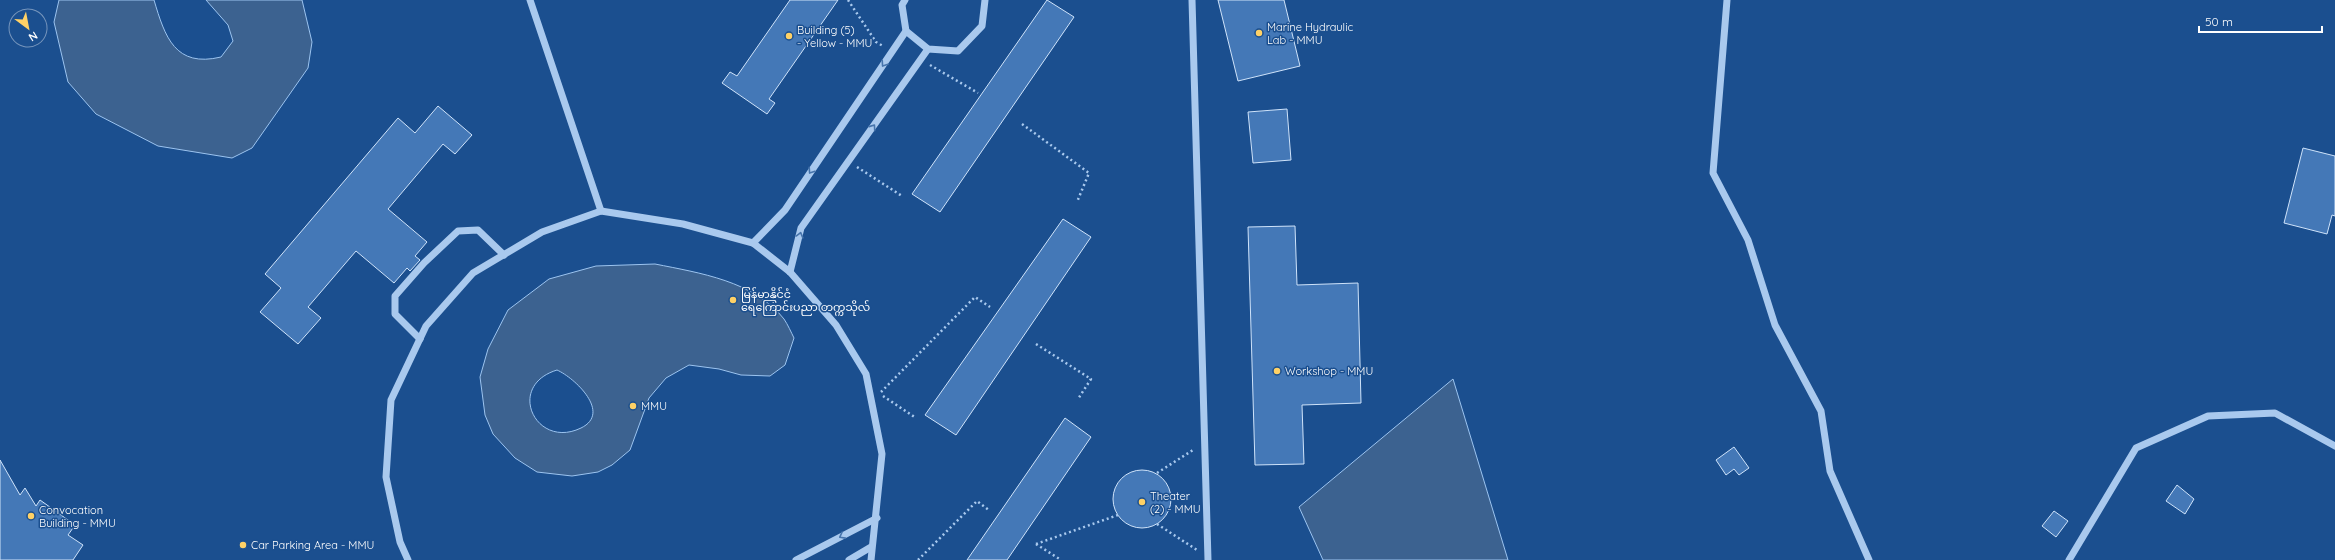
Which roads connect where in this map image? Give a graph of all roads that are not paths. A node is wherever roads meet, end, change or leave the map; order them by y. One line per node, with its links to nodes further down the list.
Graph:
1 (530, 0): 8 (street)
2 (905, 0): 6 (street)
3 (985, 0): 7 (street)
4 (1192, 0): 16 (street)
5 (1727, 0): 21 (street)
6 (906, 31): 7 (street); 9 (street, one-way to 9)
7 (928, 49): 11 (street, one-way to 7)
8 (601, 211): 9 (street); 10 (street)
9 (753, 243): 11 (street)
10 (504, 255): 12 (street); 12 (street)
11 (790, 272): 14 (street)
12 (420, 339): 17 (street)
13 (2335, 446): 22 (street)
14 (877, 518): 15 (street); 18 (street, one-way to 18)
15 (871, 547): 19 (street); 20 (street)
16 (1208, 559)
17 (408, 560)
18 (796, 560)
19 (849, 560)
20 (871, 560)
21 (1869, 560)
22 (2069, 560)

